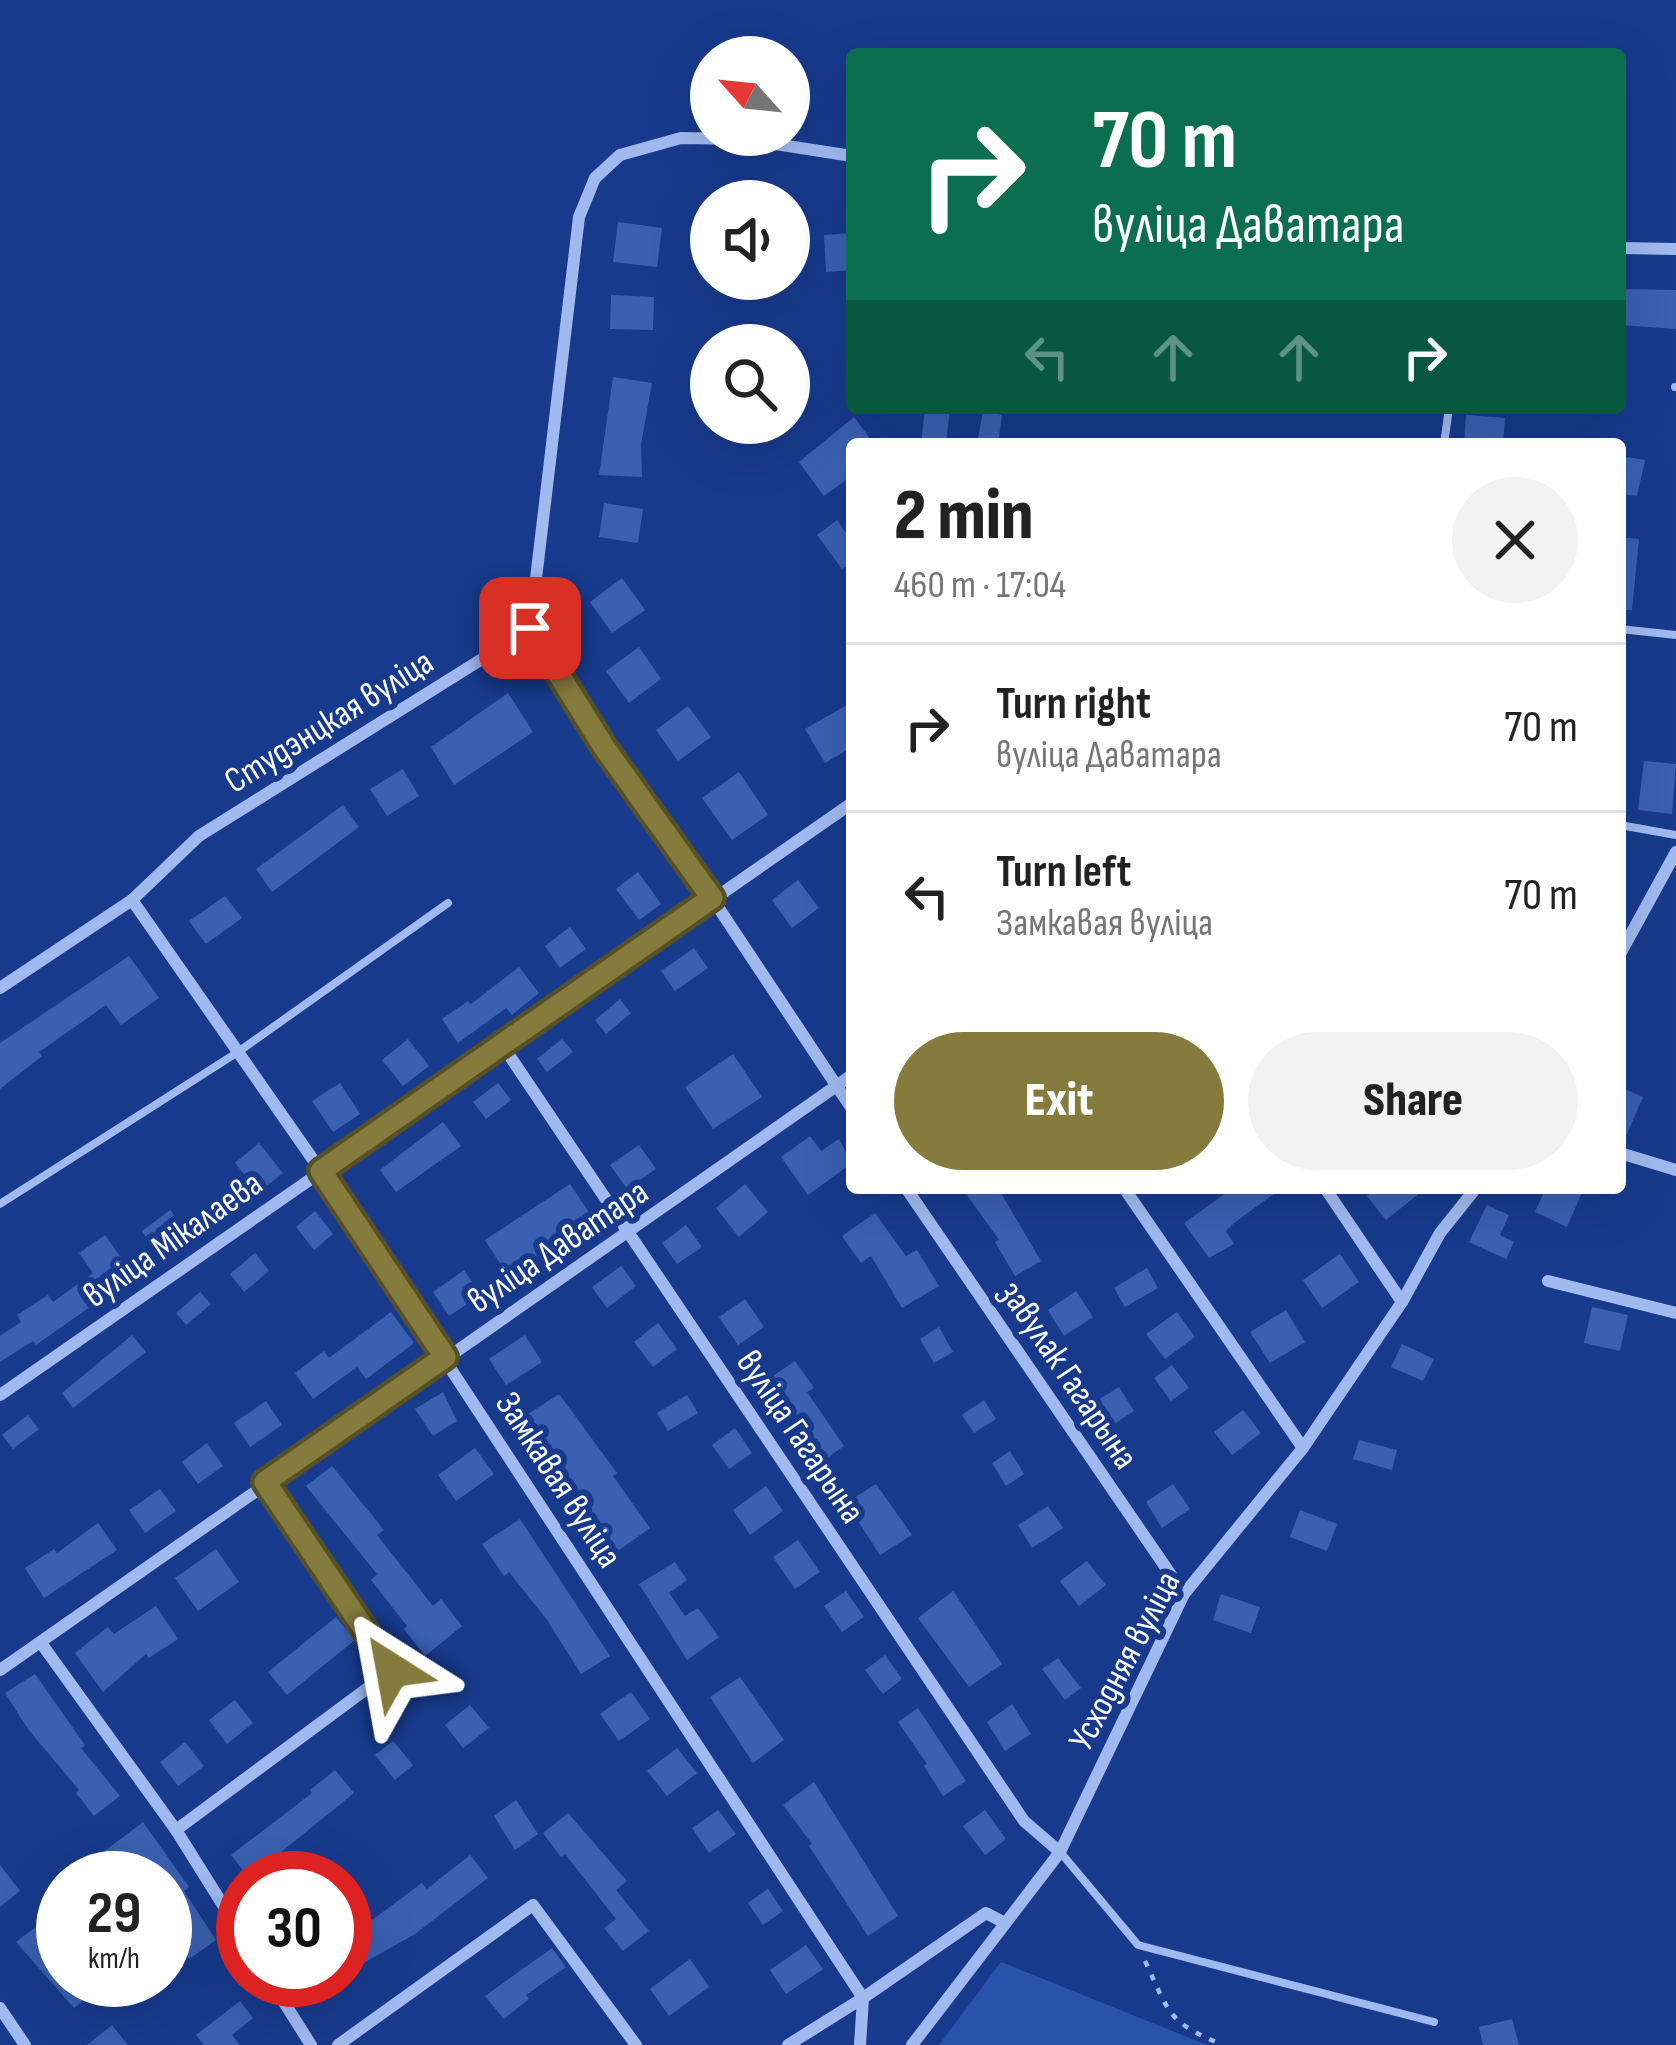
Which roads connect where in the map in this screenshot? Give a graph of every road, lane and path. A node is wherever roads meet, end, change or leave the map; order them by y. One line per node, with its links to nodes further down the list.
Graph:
1 (846, 155): 4 (street)
2 (1626, 248): 3 (street)
3 (1676, 249)
4 (530, 628): 11 (street); 12 (street, Студэнцкая вуліца)
5 (1626, 630): 6 (lane)
6 (1676, 635)
7 (846, 807): 11 (street, вуліца Мікалаева)
8 (1626, 826): 9 (lane)
9 (1676, 835)
10 (1676, 852): 14 (street)
11 (712, 898): 16 (street, вуліца Мікалаева); 19 (street)
12 (132, 900): 15 (street, Студэнцкая вуліца); 17 (street, Замкавая вуліца)
13 (448, 903): 17 (lane)
14 (1626, 943)
15 (0, 988)
16 (503, 1046): 23 (street, вуліца Мікалаева); 29 (street, вуліца Гагарына)
17 (238, 1052): 23 (street, Замкавая вуліца); 28 (lane)
18 (846, 1079): 19 (street, вуліца Даватара)
19 (836, 1086): 20 (street); 29 (street, вуліца Даватара)
20 (846, 1100)
21 (1626, 1155): 22 (street)
22 (1676, 1170)
23 (321, 1171): 33 (street, Замкавая вуліца); 34 (street, вуліца Мікалаева)
24 (910, 1194): 37 (street, завулак Гагарына)
25 (1128, 1194): 35 (street)
26 (1329, 1194): 31 (street)
27 (1471, 1194): 31 (street, Усходняя вуліца)
28 (0, 1204)
29 (630, 1234): 33 (street, вуліца Даватара); 41 (street, вуліца Гагарына)
30 (1548, 1281): 32 (street)
31 (1402, 1302): 35 (street, Усходняя вуліца)
32 (1676, 1313)
33 (445, 1357): 36 (street, вуліца Даватара); 45 (street, Замкавая вуліца)
34 (0, 1395)
35 (1303, 1448): 37 (street, Усходняя вуліца)
36 (265, 1482): 38 (street, вуліца Даватара); 40 (street)
37 (1184, 1594): 41 (street, Усходняя вуліца)
38 (40, 1643): 39 (street, вуліца Даватара); 40 (street)
39 (0, 1670)
40 (176, 1830): 42 (street)
41 (1060, 1852): 43 (street, Усходняя вуліца); 44 (lane)
42 (216, 1894)
43 (1005, 1923): 45 (street); 55 (street, Усходняя вуліца)
44 (1138, 1946): 48 (lane); 56 (path)
45 (863, 1998): 53 (street); 54 (street)
46 (287, 2007): 50 (street)
47 (0, 2008): 49 (street)
48 (1434, 2022)
49 (25, 2045)
50 (311, 2045)
51 (338, 2045): 52 (street)
52 (636, 2045)
53 (788, 2045)
54 (860, 2045)
55 (912, 2045)
56 (1223, 2045)

